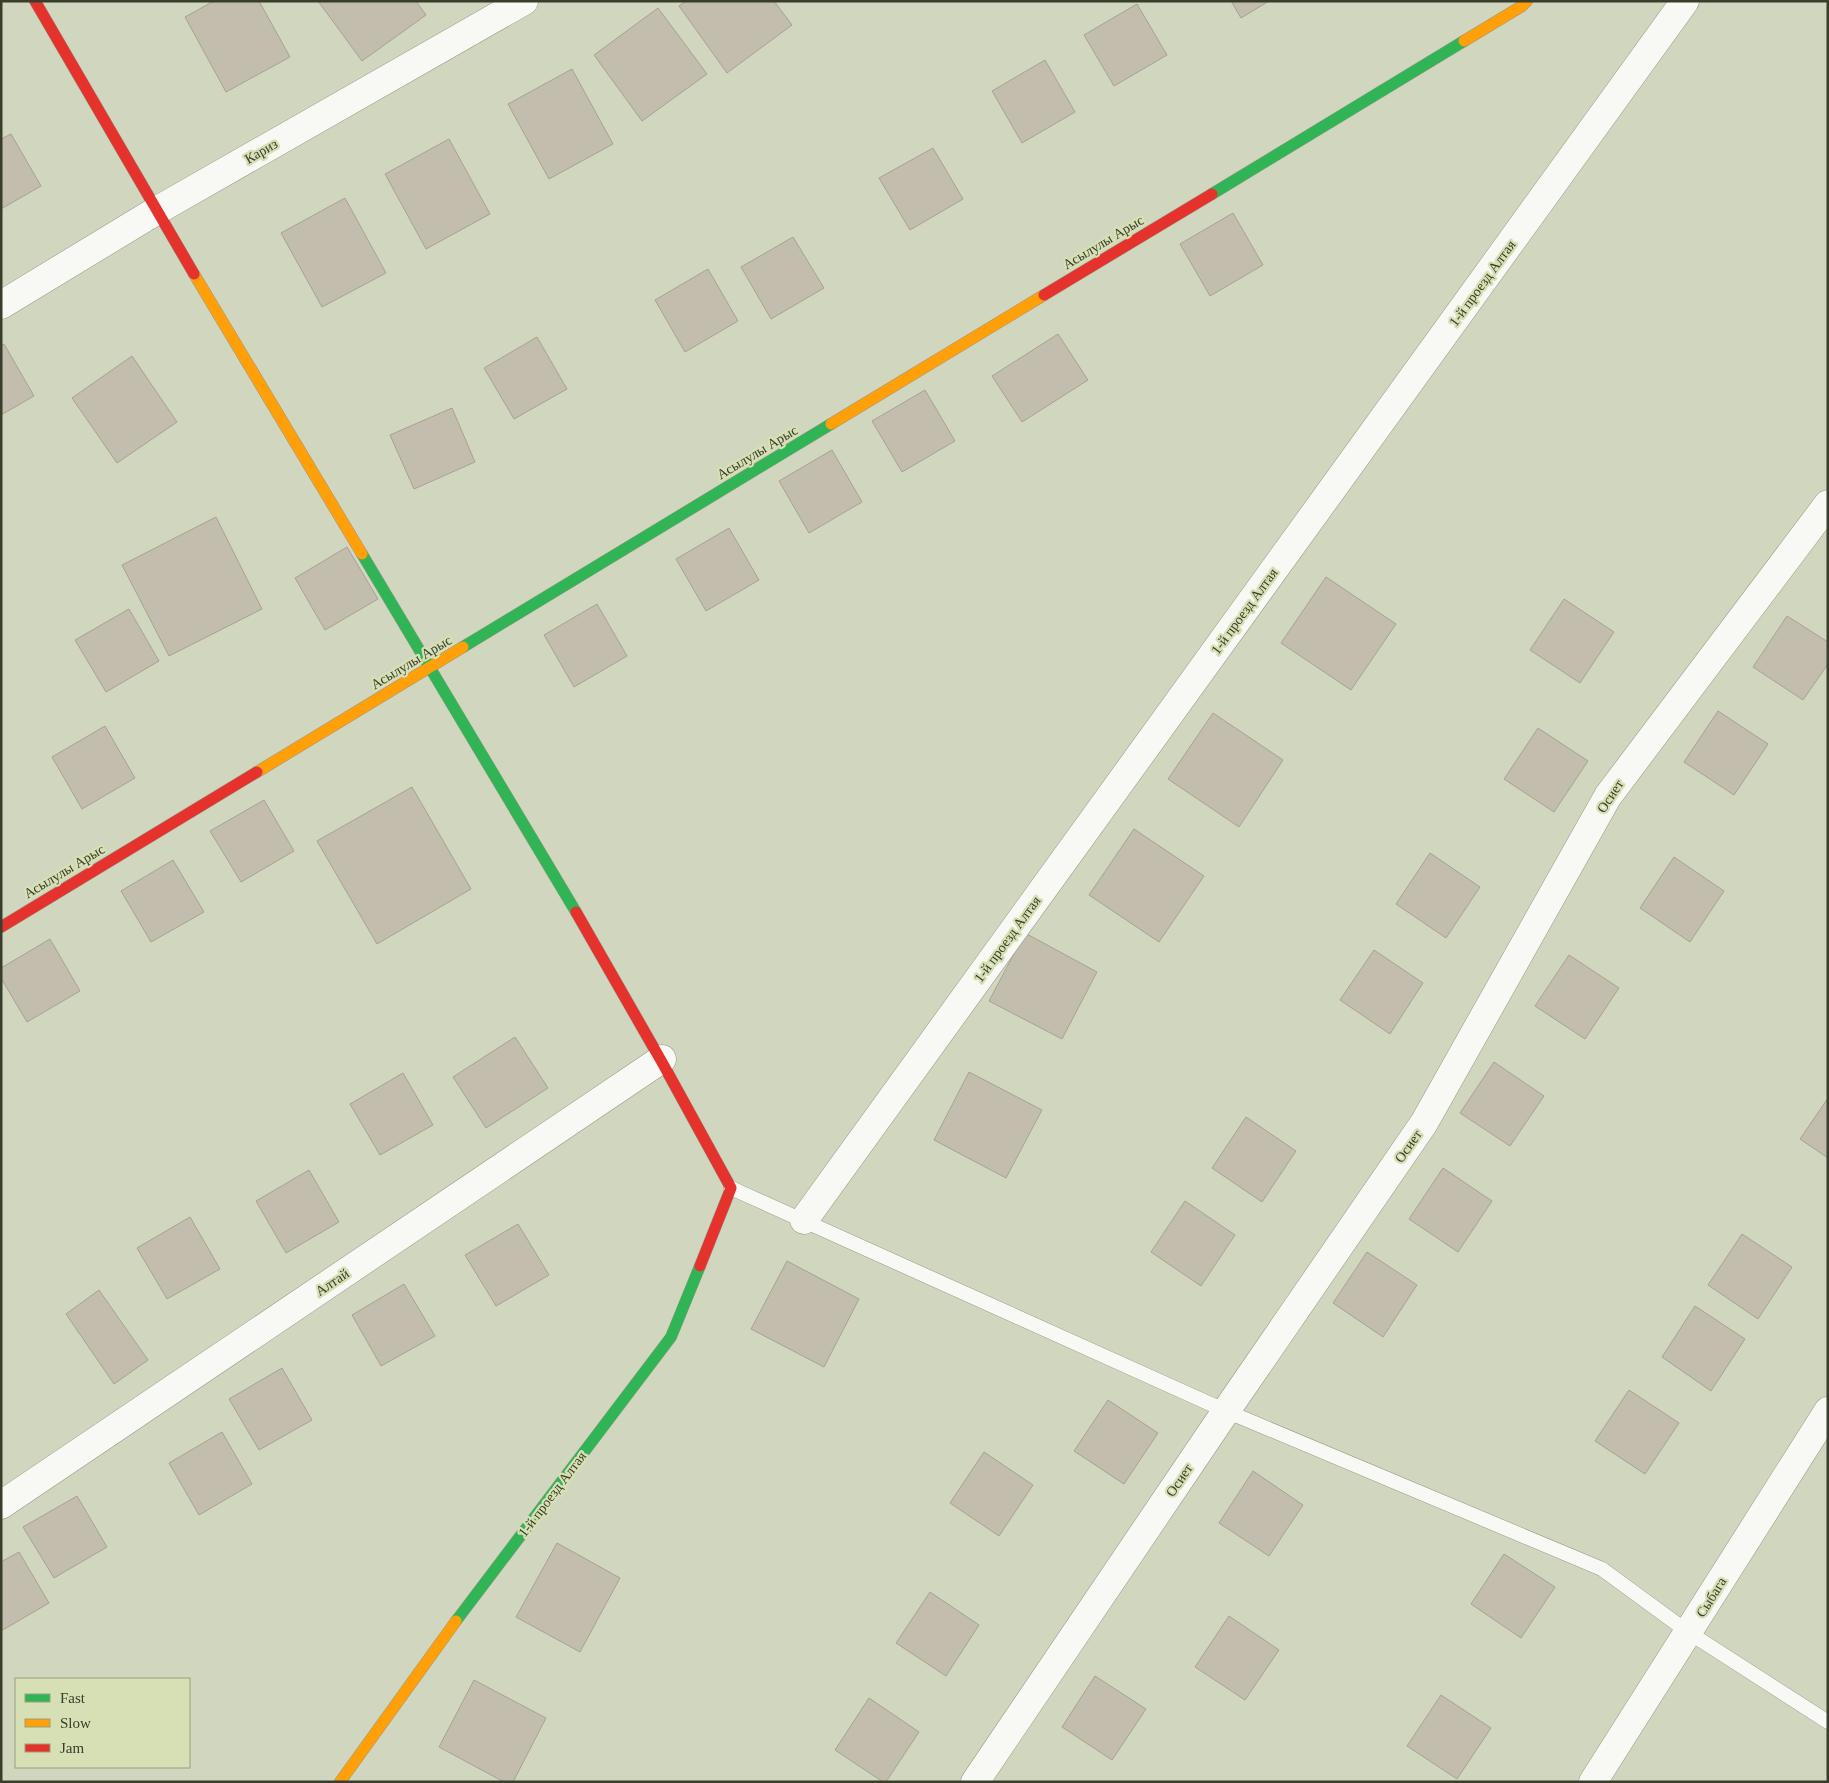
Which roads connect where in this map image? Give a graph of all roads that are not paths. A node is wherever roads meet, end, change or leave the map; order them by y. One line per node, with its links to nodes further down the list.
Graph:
1 (35, 1): 5 (street)
2 (524, 1): 5 (street, Кариз)
3 (1527, 1): 8 (street, Асылулы Арыс)
4 (1685, 1): 12 (street, 1-й проезд Алтая)
5 (156, 211): 6 (street, Кариз); 8 (street)
6 (1, 305)
7 (1828, 504): 13 (street, Осиет)
8 (432, 666): 9 (street, Асылулы Арыс); 10 (street)
9 (1, 927)
10 (662, 1059): 11 (street); 15 (street, Алтай)
11 (732, 1188): 12 (lane); 18 (street, 1-й проезд Алтая)
12 (804, 1220): 13 (lane)
13 (1226, 1411): 16 (lane); 19 (street, Осиет)
14 (1828, 1411): 16 (street, Сыбага)
15 (1, 1505)
16 (1688, 1632): 17 (lane); 20 (street, Сыбага)
17 (1828, 1722)
18 (340, 1782)
19 (975, 1782)
20 (1593, 1782)

